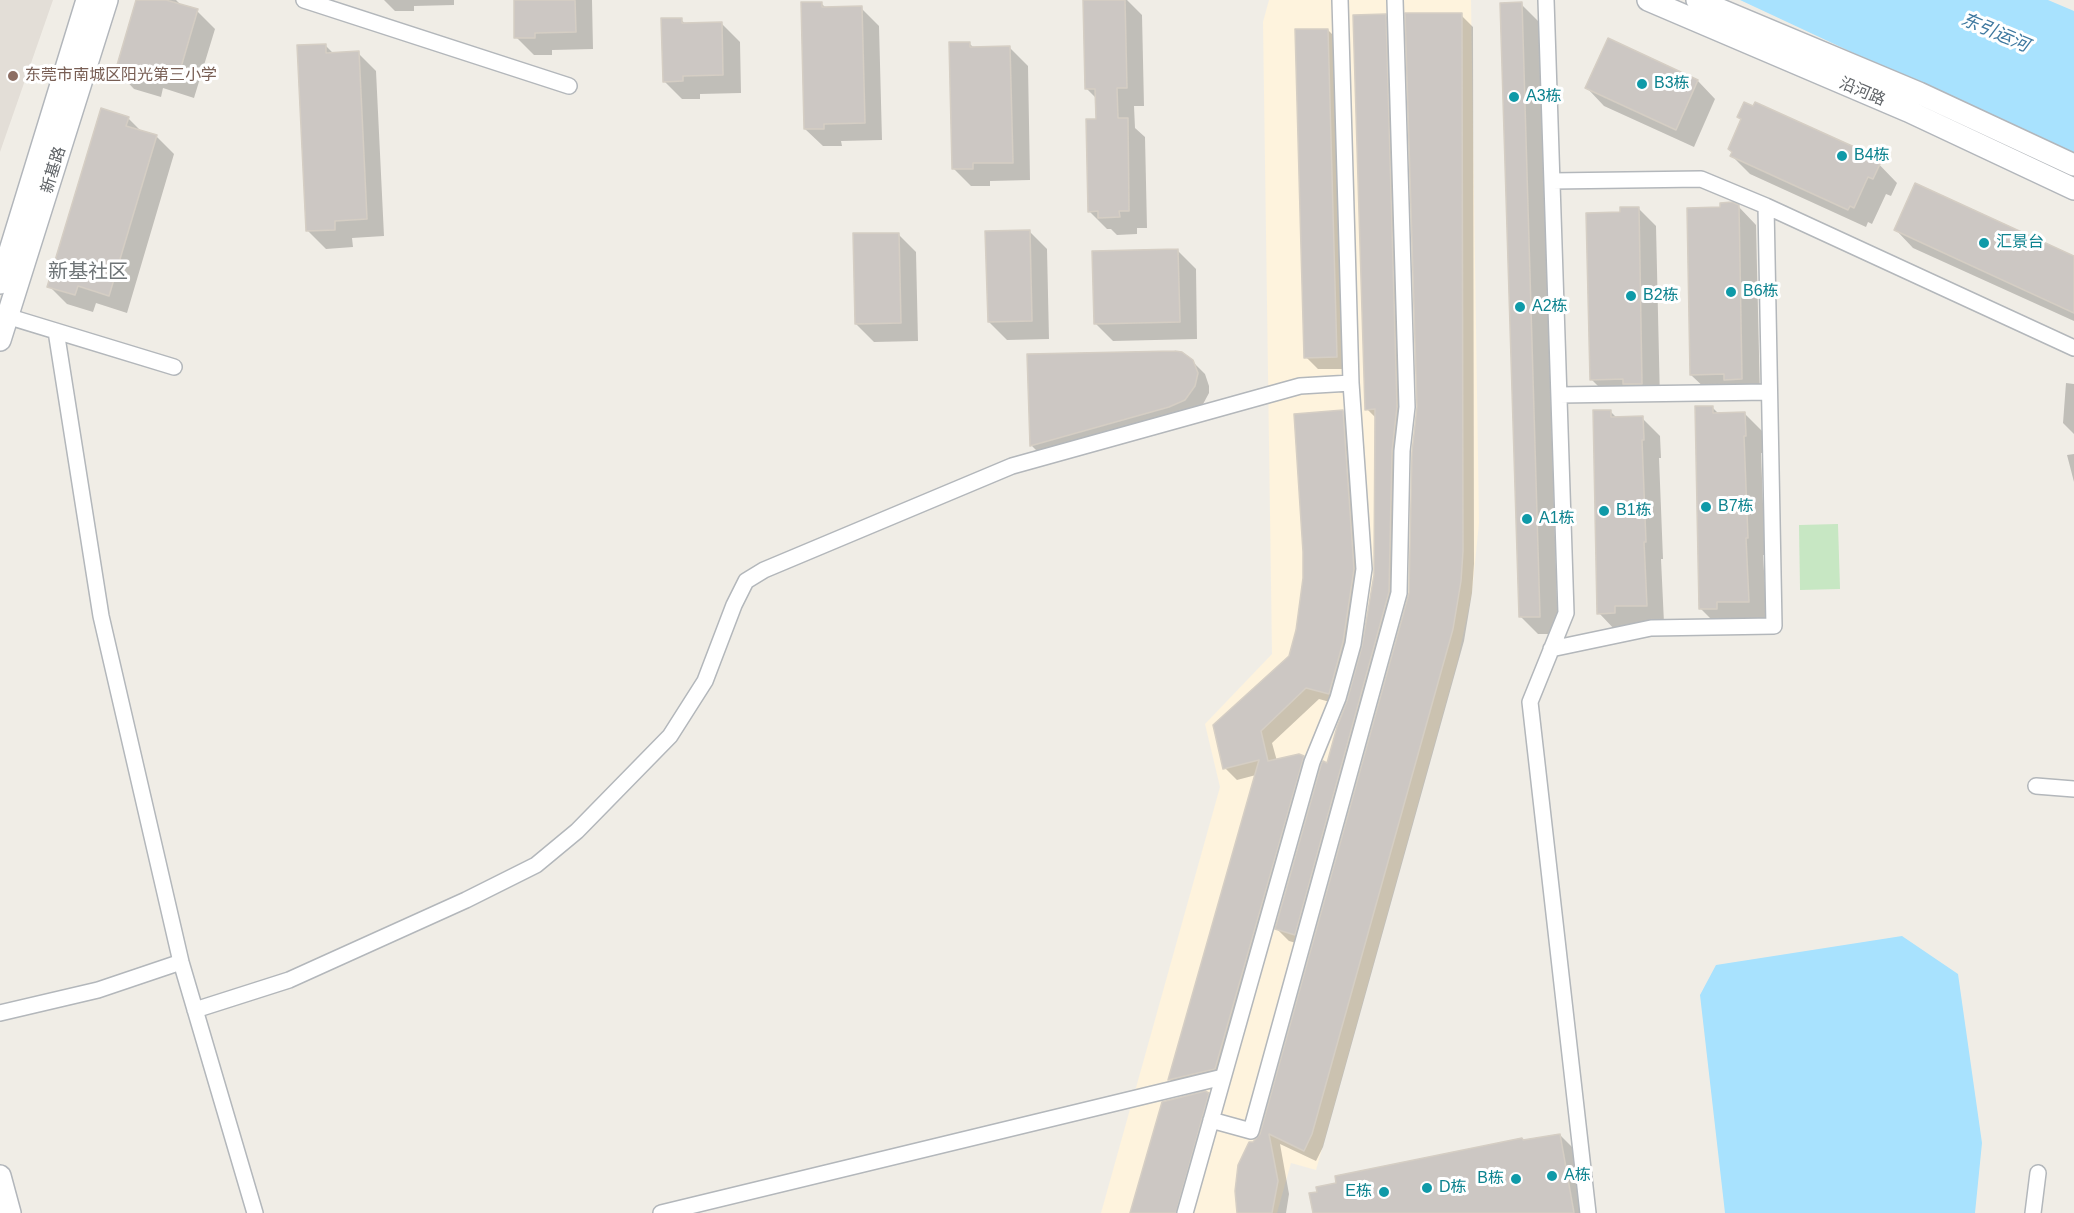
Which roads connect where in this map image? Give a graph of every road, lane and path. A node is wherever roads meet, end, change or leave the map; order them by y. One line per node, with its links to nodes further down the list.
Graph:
1 (87, 0): 14 (main road, 新基路)
2 (107, 0): 15 (main road, 新基路)
3 (304, 0): 9 (street)
4 (1340, 0): 20 (street)
5 (1395, 0): 30 (street)
6 (1546, 0): 11 (street)
7 (1648, 0): 12 (main road, 沿河路)
8 (1697, 0): 10 (main road, 沿河路)
9 (569, 86)
10 (2074, 165)
11 (1552, 181): 13 (street); 22 (street)
12 (2074, 189)
13 (1766, 206): 18 (street); 21 (street)
14 (0, 283)
15 (4, 315): 16 (street); 17 (main road, 新基路)
16 (56, 331): 19 (street); 26 (street)
17 (0, 340)
18 (2074, 348)
19 (174, 367)
20 (1351, 383): 27 (street); 29 (street)
21 (1769, 392): 22 (street); 23 (street)
22 (1559, 396): 23 (street)
23 (1551, 649): 37 (street)
24 (2036, 786): 25 (street)
25 (2074, 789)
26 (181, 962): 27 (street); 28 (street)
27 (195, 1010): 34 (street)
28 (0, 1013)
29 (1223, 1077): 30 (street); 35 (street)
30 (1211, 1119): 36 (street)
31 (2038, 1173): 38 (street)
32 (0, 1176): 33 (main road)
33 (10, 1213)
34 (255, 1213)
35 (661, 1213)
36 (1185, 1213)
37 (1588, 1213)
38 (2033, 1213)

